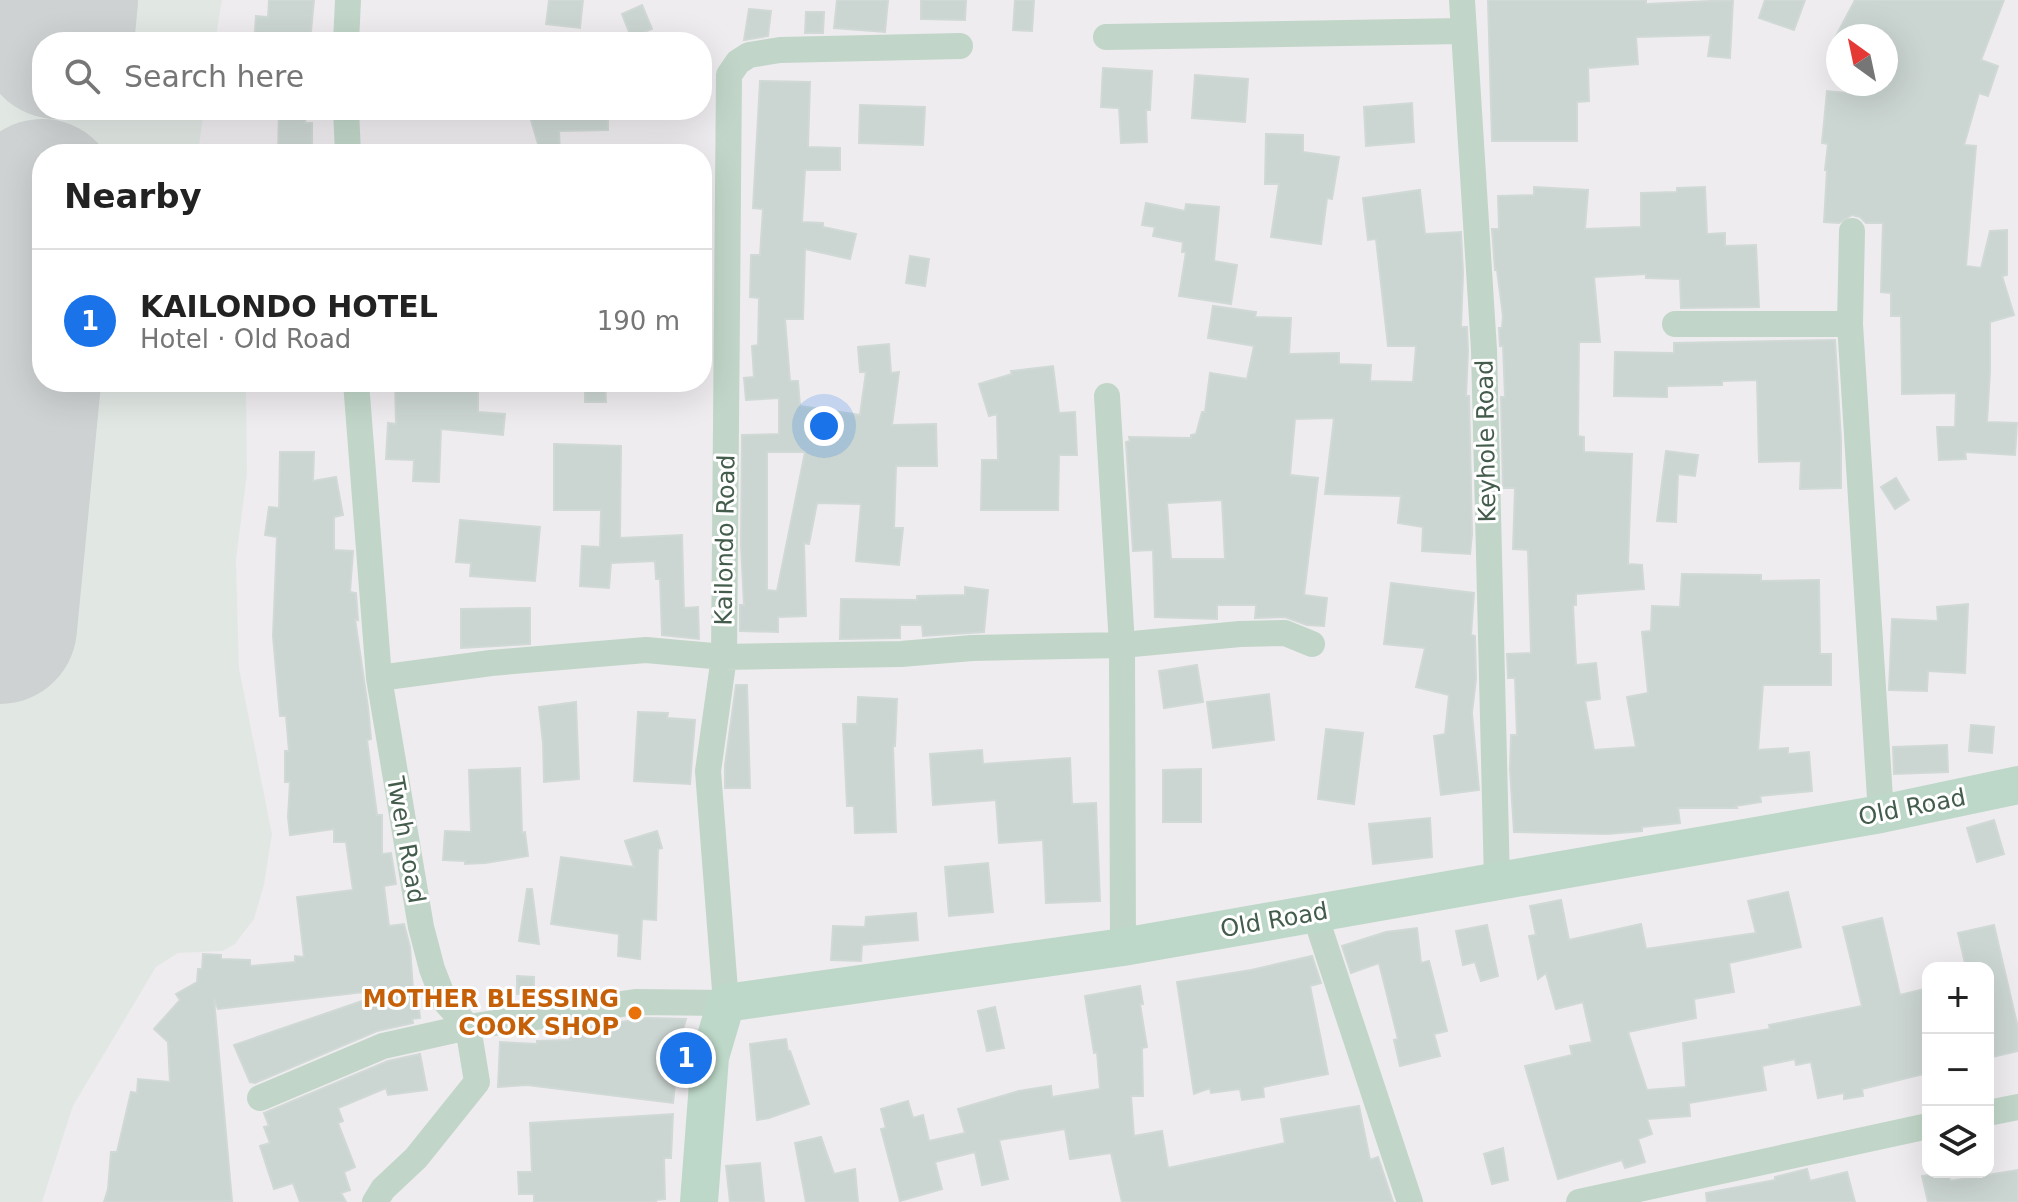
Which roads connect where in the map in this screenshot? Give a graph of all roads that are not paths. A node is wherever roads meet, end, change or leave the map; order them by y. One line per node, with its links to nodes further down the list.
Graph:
1 (348, 0): 4 (street)
2 (1462, 0): 3 (street, Keyhole Road)
3 (1463, 31): 5 (street); 20 (street, Keyhole Road)
4 (346, 32)
5 (1106, 37)
6 (960, 46): 16 (street, Kailondo Road)
7 (346, 120): 8 (street)
8 (348, 144)
9 (1852, 231): 11 (street)
10 (1675, 324): 11 (street)
11 (1850, 324): 19 (street)
12 (357, 392): 17 (street, Tweh Road)
13 (1107, 396): 15 (street)
14 (1312, 644): 15 (street)
15 (1122, 645): 16 (street); 22 (street)
16 (724, 657): 17 (street); 23 (street, Kailondo Road)
17 (379, 678): 24 (street, Tweh Road)
18 (2018, 785): 19 (street, Old Road)
19 (1881, 814): 20 (street, Old Road)
20 (1497, 882): 21 (street, Old Road)
21 (1314, 912): 22 (street, Old Road); 31 (street)
22 (1123, 947): 23 (street, Old Road)
23 (726, 1003): 24 (street); 30 (street)
24 (468, 1027): 25 (street); 29 (street)
25 (260, 1098)
26 (2018, 1107): 27 (street)
27 (1994, 1112)
28 (1922, 1127): 32 (street)
29 (375, 1202)
30 (699, 1202)
31 (1410, 1202)
32 (1579, 1202)

